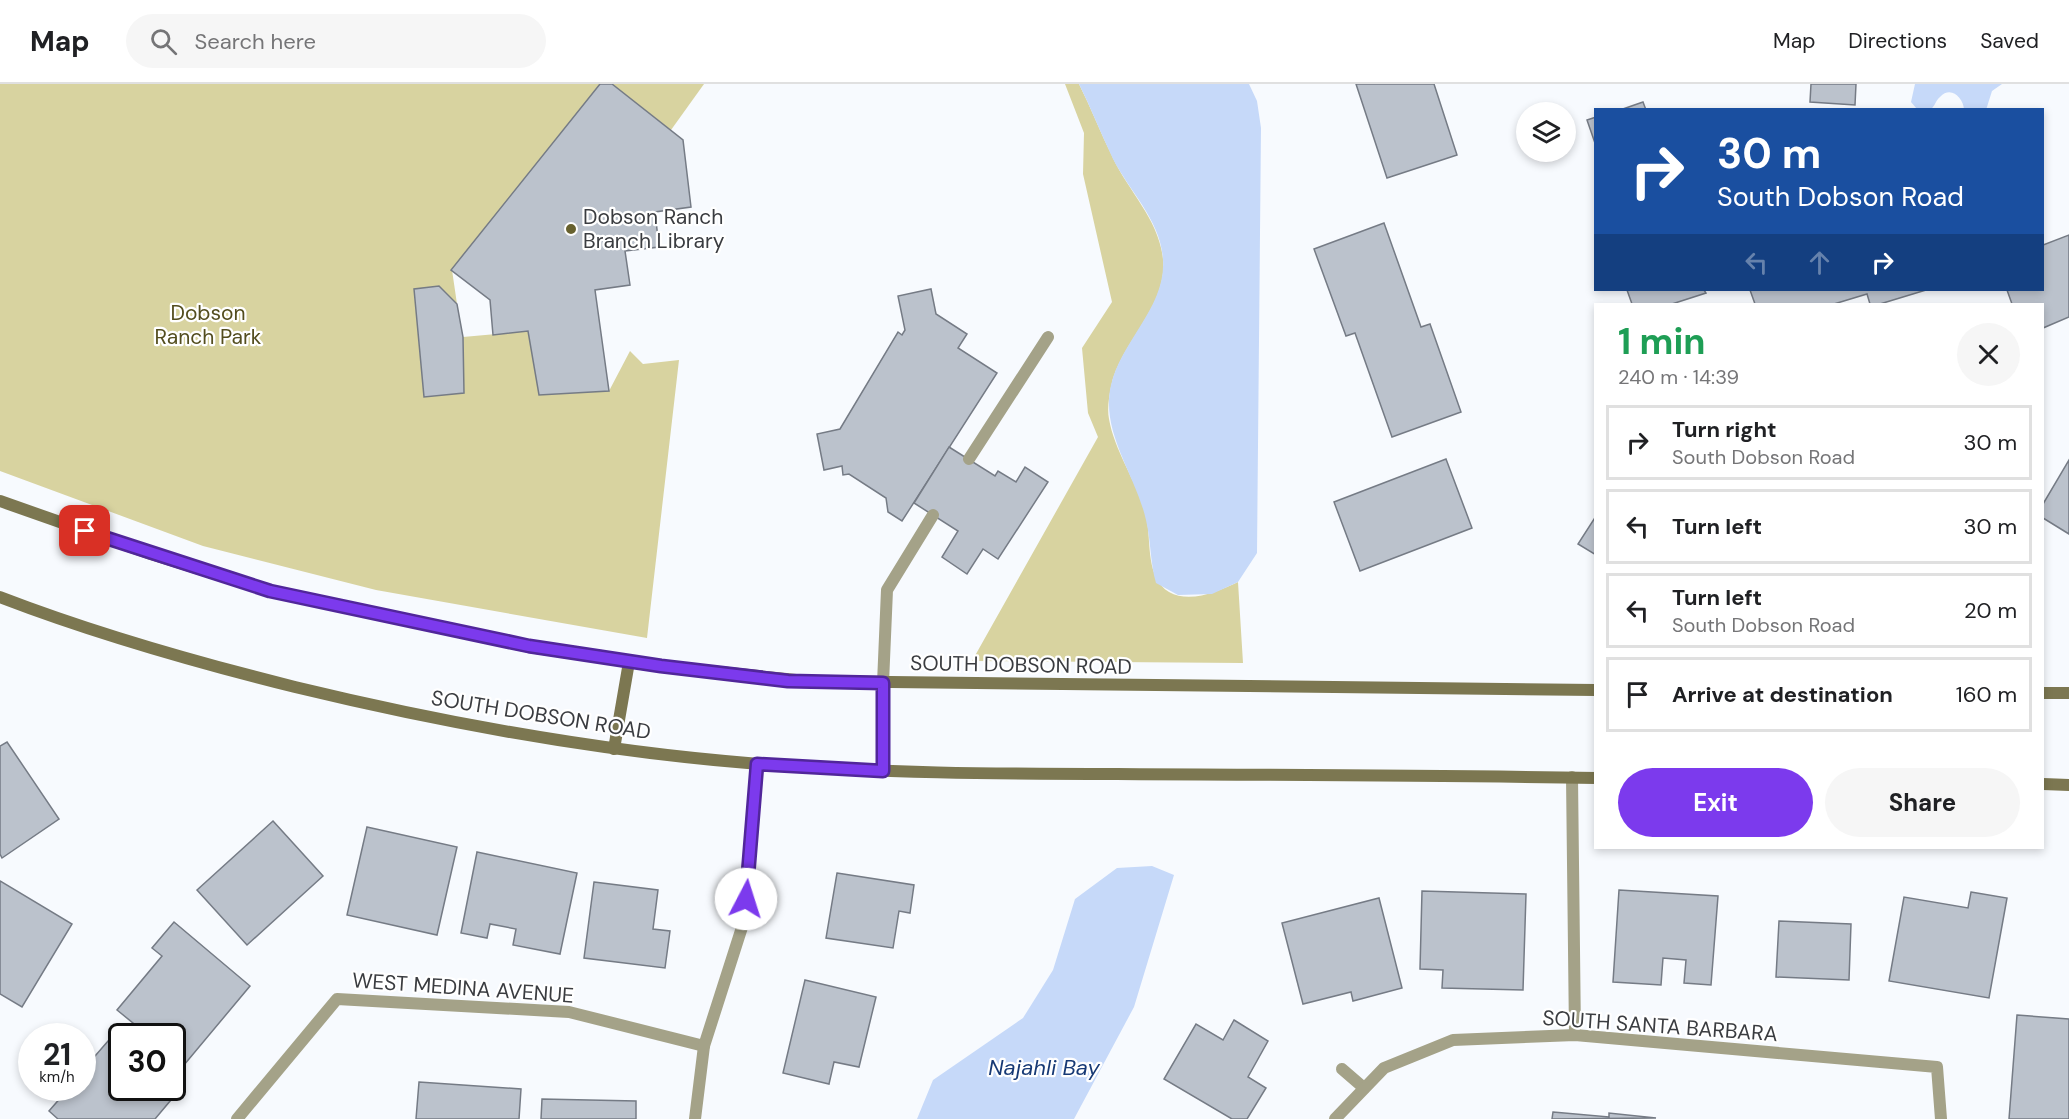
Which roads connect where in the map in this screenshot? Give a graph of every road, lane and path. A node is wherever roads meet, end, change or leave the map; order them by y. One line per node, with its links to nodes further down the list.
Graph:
1 (1048, 337): 2 (street)
2 (969, 459)
3 (0, 501): 6 (main road, SOUTH DOBSON ROAD)
4 (933, 515): 7 (street)
5 (0, 597): 11 (main road, SOUTH DOBSON ROAD)
6 (629, 662): 7 (main road, SOUTH DOBSON ROAD); 11 (main road)
7 (883, 683): 8 (main road, SOUTH DOBSON ROAD); 13 (main road)
8 (1594, 690)
9 (2044, 693): 10 (main road)
10 (2069, 693)
11 (614, 749): 12 (main road, SOUTH DOBSON ROAD)
12 (757, 764): 13 (main road, SOUTH DOBSON ROAD); 19 (street)
13 (883, 771): 14 (main road, SOUTH DOBSON ROAD)
14 (1572, 777): 15 (main road, SOUTH DOBSON ROAD); 18 (street)
15 (1594, 778)
16 (2044, 784): 17 (main road)
17 (2069, 785)
18 (1575, 1035): 21 (street, SOUTH SANTA BARBARA); 25 (street, SOUTH SANTA BARBARA)
19 (704, 1046): 22 (street, WEST MEDINA AVENUE); 23 (street)
20 (1342, 1070): 21 (street)
21 (1364, 1088): 24 (street, SOUTH SANTA BARBARA)
22 (237, 1119)
23 (695, 1119)
24 (1335, 1119)
25 (1941, 1119)

